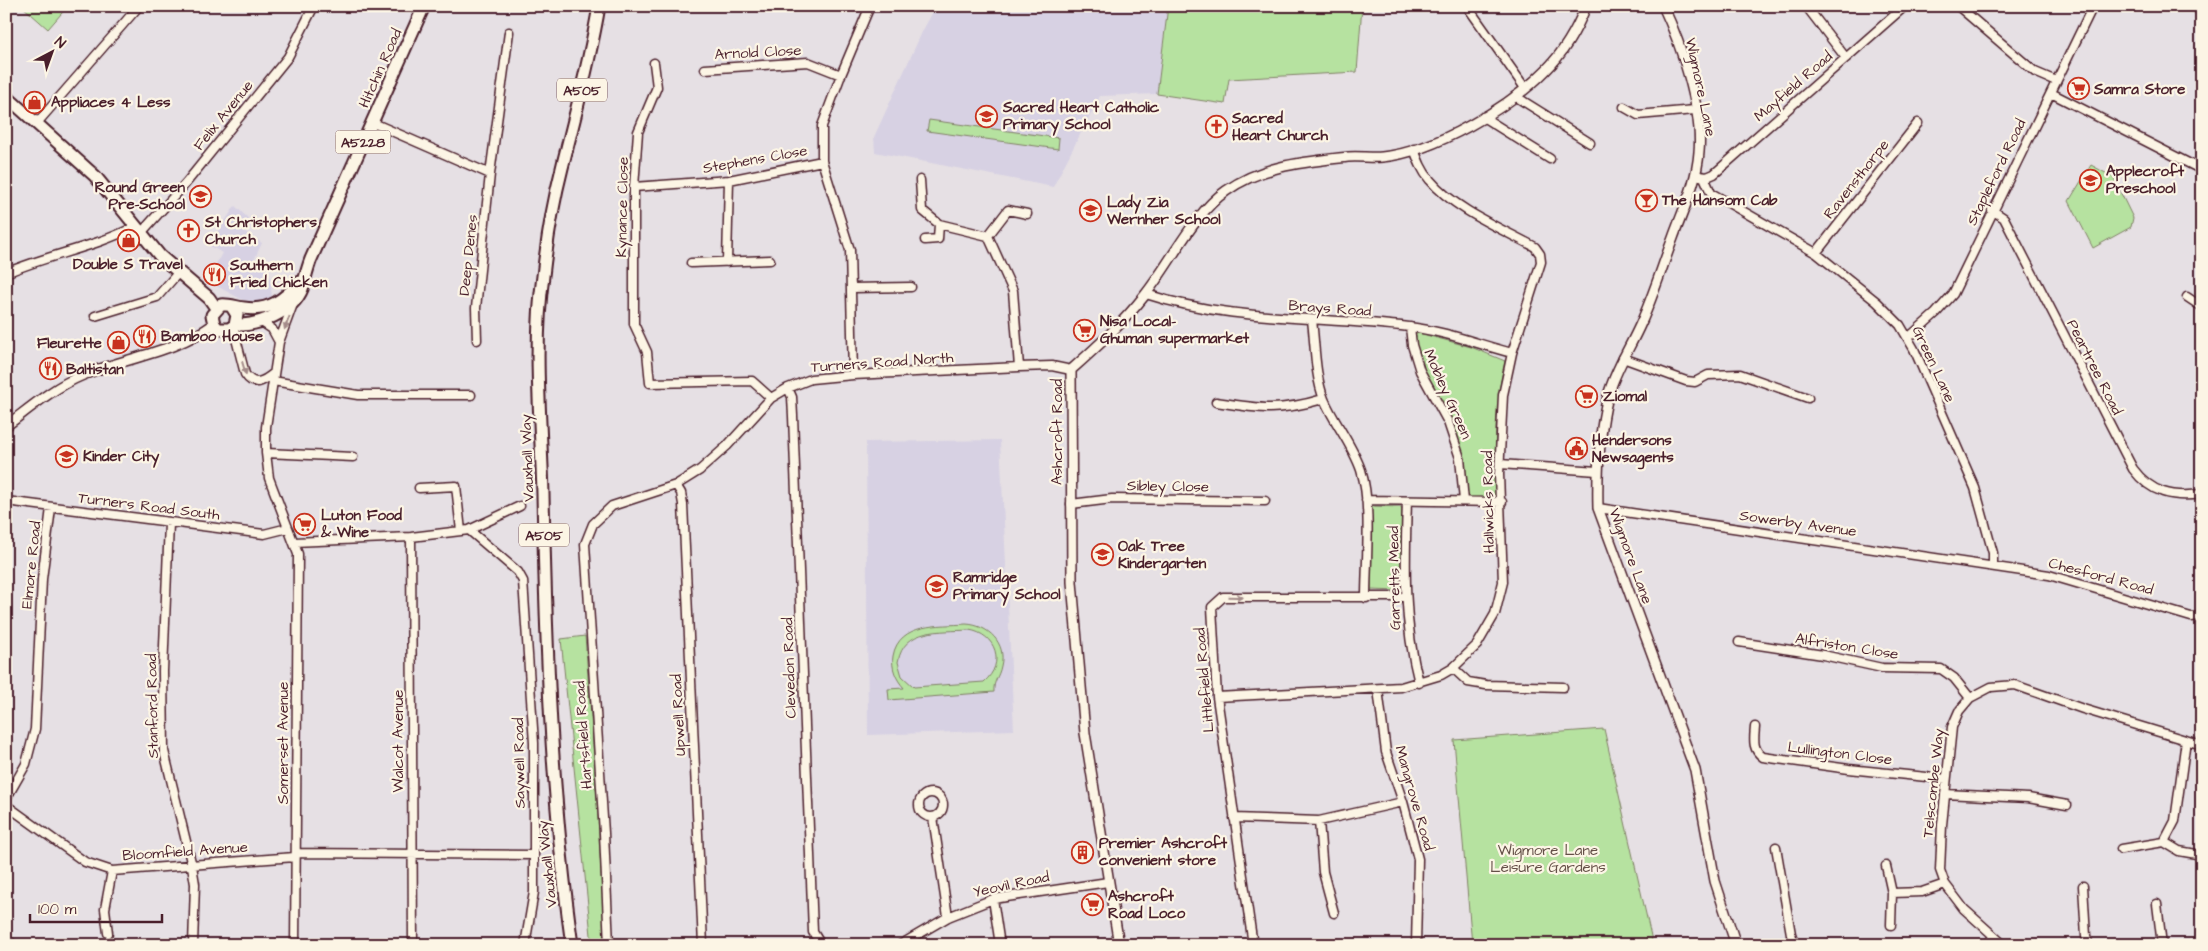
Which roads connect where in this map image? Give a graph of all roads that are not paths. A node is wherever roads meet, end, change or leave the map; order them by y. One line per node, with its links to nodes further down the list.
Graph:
1 (139, 6): 29 (street)
2 (314, 6): 44 (street, Felix Avenue)
3 (424, 6): 28 (main road, Hitchin Road / A5228)
4 (599, 6): 157 (main road, Vauxhall Way / A505)
5 (870, 6): 19 (street)
6 (1467, 6): 21 (street)
7 (1586, 6): 21 (street, Ashcroft Road)
8 (1663, 6): 26 (street, Wigmore Lane)
9 (1806, 6): 16 (street)
10 (1905, 6): 16 (street, Mayfield Road)
11 (1958, 6): 20 (street)
12 (2093, 6): 20 (street, Stapleford Road)
13 (2192, 6): 14 (street)
14 (2202, 11)
15 (510, 32): 36 (street, Deep Denes)
16 (1846, 58): 37 (street, Mayfield Road)
17 (654, 63): 40 (street, Kynance Close)
18 (705, 69): 19 (street, Arnold Close)
19 (841, 75): 34 (street)
20 (2056, 81): 22 (street, Stapleford Road)
21 (1524, 88): 24 (street, Ashcroft Road)
22 (2051, 93): 35 (street); 41 (street, Stapleford Road)
23 (6, 96): 29 (main road)
24 (1515, 96): 27 (street, Ashcroft Road); 31 (street)
25 (1624, 107): 26 (street)
26 (1695, 110): 37 (street, Wigmore Lane)
27 (1483, 117): 32 (street, Ashcroft Road); 33 (street)
28 (371, 122): 36 (street); 53 (main road, Hitchin Road / A5228)
29 (37, 123): 44 (main road)
30 (1918, 123): 47 (street, Ravensthorpe)
31 (1590, 143)
32 (1414, 149): 56 (street, Ashcroft Road); 71 (street, Hallwicks Road)
33 (1550, 159)
34 (822, 161): 38 (street, Stephens Close); 54 (street)
35 (2202, 170)
36 (490, 174): 69 (street, Deep Denes)
37 (1700, 176): 47 (street, Green Lane); 72 (street, Wigmore Lane)
38 (728, 180): 40 (street, Stephens Close); 49 (street)
39 (920, 180): 43 (street)
40 (634, 187): 79 (street, Kynance Close)
41 (1992, 210): 68 (street, Stapleford Road); 90 (street, Peartree Road)
42 (1027, 214): 45 (street)
43 (938, 224): 45 (street); 46 (street)
44 (138, 229): 51 (street); 52 (main road)
45 (988, 236): 73 (street)
46 (924, 240)
47 (1816, 253): 68 (street, Green Lane)
48 (770, 260): 49 (street)
49 (727, 262): 50 (street)
50 (691, 263)
51 (6, 273)
52 (178, 273): 61 (main road); 62 (street)
53 (303, 279): 58 (main road, Hitchin Road / A5228); 59 (main road, Hitchin Road / A5228)
54 (852, 288): 55 (street); 75 (street)
55 (911, 288)
56 (1146, 294): 63 (street, Brays Road); 74 (street, Ashcroft Road)
57 (2187, 296): 60 (street)
58 (293, 304): 64 (main road); 70 (street, Somerset Avenue, one-way to 70)
59 (232, 307): 61 (main road); 66 (main road)
60 (2202, 307)
61 (216, 308): 65 (main road)
62 (96, 316)
63 (1312, 320): 67 (street, Brays Road); 81 (street)
64 (260, 321): 66 (main road); 70 (street)
65 (214, 324): 66 (main road); 83 (street)
66 (234, 326): 76 (street, one-way to 76)
67 (1410, 327): 71 (street, Brays Road); 95 (street, Mobley Green)
68 (1908, 338): 107 (street, Green Lane)
69 (477, 340)
70 (280, 342): 76 (street, Somerset Avenue)
71 (1512, 353): 86 (street, Hallwicks Road)
72 (1623, 358): 80 (street); 87 (street, Wigmore Lane)
73 (1019, 367): 74 (street, Turners Road North); 75 (street, Turners Road North)
74 (1071, 370): 97 (street, Ashcroft Road)
75 (853, 375): 77 (street, Turners Road North)
76 (274, 377): 78 (street); 84 (street, Somerset Avenue)
77 (788, 388): 79 (street, Turners Road North); 160 (street, Clevedon Road)
78 (471, 395)
79 (771, 398): 88 (street, Turners Road North)
80 (1808, 398)
81 (1323, 399): 82 (street); 91 (street)
82 (1216, 402)
83 (6, 426)
84 (266, 452): 85 (street); 103 (street, Somerset Avenue)
85 (353, 457)
86 (1500, 464): 87 (street); 96 (street, Hallwicks Road)
87 (1597, 471): 100 (street, Wigmore Lane)
88 (676, 485): 102 (street, Turners Road North); 159 (street, Upwell Road)
89 (419, 488): 104 (street)
90 (2202, 494)
91 (1366, 500): 94 (street); 109 (street)
92 (6, 501): 99 (street, Turners Road South)
93 (1265, 501): 97 (street, Sibley Close)
94 (1406, 501): 95 (street); 108 (street, Garretts Mead)
95 (1464, 501): 96 (street)
96 (1502, 502): 112 (street, Hallwicks Road)
97 (1071, 504): 140 (street, Ashcroft Road)
98 (520, 506): 104 (street)
99 (51, 508): 101 (street, Turners Road South); 123 (street, Elmore Road)
100 (1598, 508): 107 (street, Sowerby Avenue); 166 (street, Wigmore Lane)
101 (169, 523): 103 (street, Turners Road South); 137 (street, Stanford Road)
102 (593, 524): 158 (street, Hartsfield Road)
103 (288, 528): 106 (street, Somerset Avenue)
104 (465, 531): 105 (street); 135 (street, Saywell Road)
105 (411, 537): 106 (street); 134 (street, Walcot Avenue)
106 (294, 542): 133 (street, Somerset Avenue)
107 (1993, 566): 110 (street, Chesford Road)
108 (1405, 597): 109 (street, Littlefield Road); 113 (street, Garretts Mead)
109 (1366, 598): 116 (street, Littlefield Road, one-way to 109)
110 (2202, 616)
111 (1739, 642): 117 (street, Alfriston Close)
112 (1453, 668): 113 (street, Hallwicks Road); 114 (street)
113 (1418, 683): 115 (street, Hallwicks Road)
114 (1563, 687)
115 (1378, 689): 116 (street, Hallwicks Road); 124 (street, Mangrove Road)
116 (1217, 697): 128 (street, Littlefield Road)
117 (1970, 698): 119 (street, Telscombe Way); 121 (street, Telscombe Way)
118 (1755, 727): 121 (street, Lullington Close)
119 (2186, 740): 120 (street, Telscombe Way); 130 (street)
120 (2202, 745)
121 (1946, 779): 122 (street, Telscombe Way)
122 (1945, 794): 126 (street); 141 (street, Telscombe Way)
123 (6, 799)
124 (1403, 802): 129 (street); 165 (street, Mangrove Road)
125 (6, 805): 139 (street, Bloomfield Avenue)
126 (2067, 805)
127 (933, 817): 147 (street)
128 (1234, 818): 129 (street); 164 (street, Littlefield Road)
129 (1319, 821): 146 (street)
130 (2164, 842): 132 (street); 136 (street)
131 (1776, 847): 167 (street)
132 (2121, 849)
133 (296, 855): 134 (street, Bloomfield Avenue); 137 (street, Bloomfield Avenue); 154 (street, Somerset Avenue)
134 (413, 855): 135 (street, Bloomfield Avenue); 155 (street, Walcot Avenue)
135 (534, 855): 156 (street, Saywell Road)
136 (2202, 856)
137 (192, 866): 139 (street, Bloomfield Avenue); 153 (street, Stanford Road)
138 (1886, 866): 143 (street)
139 (112, 870): 149 (street)
140 (1108, 882): 144 (street, Yeovil Road); 163 (street, Ashcroft Road)
141 (1945, 884): 143 (street); 150 (street, Telscombe Way)
142 (2083, 886): 170 (street)
143 (1892, 893): 148 (street)
144 (993, 899): 147 (street, Yeovil Road); 162 (street)
145 (2157, 904): 171 (street)
146 (1334, 913)
147 (948, 917): 161 (street, Yeovil Road)
148 (1891, 924)
149 (108, 933)
150 (1993, 937): 168 (street); 169 (street, Telscombe Way)
151 (6, 939): 152 (street)
152 (14, 945)
153 (193, 945)
154 (294, 945)
155 (413, 945)
156 (524, 945)
157 (572, 945)
158 (609, 945)
159 (703, 945)
160 (821, 945)
161 (900, 945)
162 (1000, 945)
163 (1119, 945)
164 (1253, 945)
165 (1416, 945)
166 (1736, 945)
167 (1795, 945)
168 (1987, 945)
169 (2004, 945)
170 (2089, 945)
171 (2162, 945)

